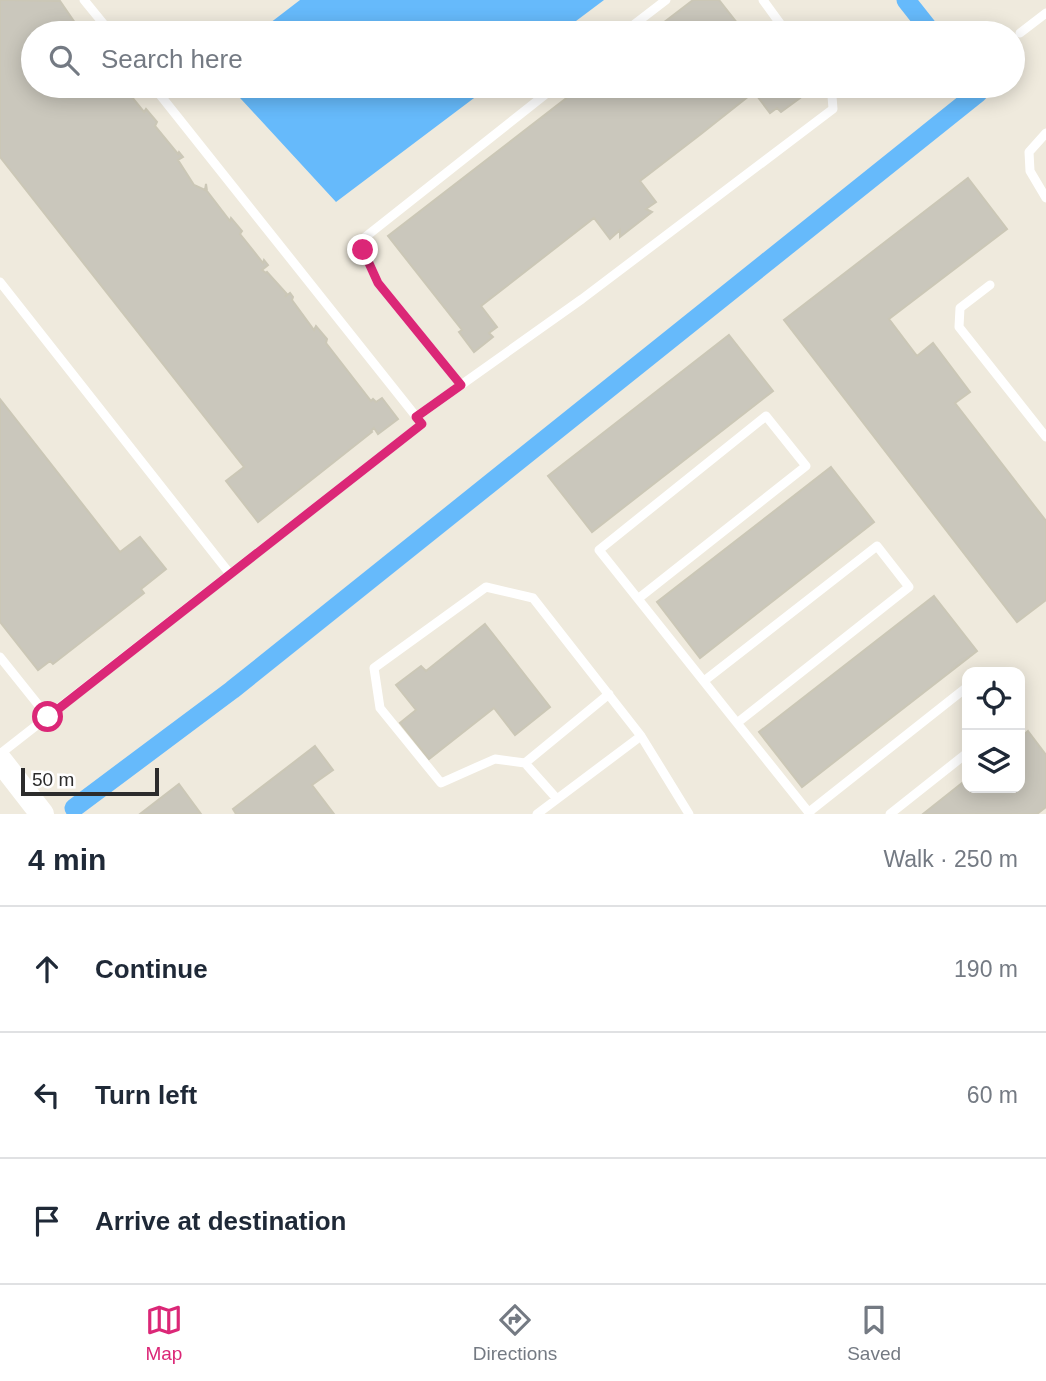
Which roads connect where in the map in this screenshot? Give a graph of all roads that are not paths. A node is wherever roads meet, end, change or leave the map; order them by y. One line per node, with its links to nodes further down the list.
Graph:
1 (84, 0): 5 (lane)
2 (666, 0): 6 (lane)
3 (763, 0): 7 (lane)
4 (1046, 13): 8 (lane)
5 (101, 21)
6 (639, 21)
7 (778, 21)
8 (1025, 29)
9 (163, 98): 17 (lane)
10 (541, 98): 16 (lane)
11 (832, 98): 16 (lane)
12 (1046, 132): 13 (lane)
13 (1046, 198)
14 (0, 282): 19 (lane)
15 (990, 285): 18 (lane)
16 (461, 385): 17 (lane)
17 (416, 417): 19 (lane)
18 (1046, 437)
19 (230, 574): 25 (lane)
20 (639, 598): 20 (lane); 22 (lane)
21 (0, 657): 25 (lane)
22 (704, 681): 26 (lane); 26 (lane)
23 (962, 691): 33 (lane)
24 (609, 694): 27 (lane); 31 (lane); 31 (lane)
25 (48, 717): 28 (lane)
26 (737, 723): 33 (lane)
27 (641, 736): 32 (lane); 36 (lane)
28 (0, 754)
29 (962, 757): 37 (lane)
30 (0, 760): 34 (street)
31 (525, 763): 32 (lane)
32 (557, 799): 35 (lane)
33 (810, 813)
34 (42, 814)
35 (537, 814)
36 (689, 814)
37 (890, 814)

